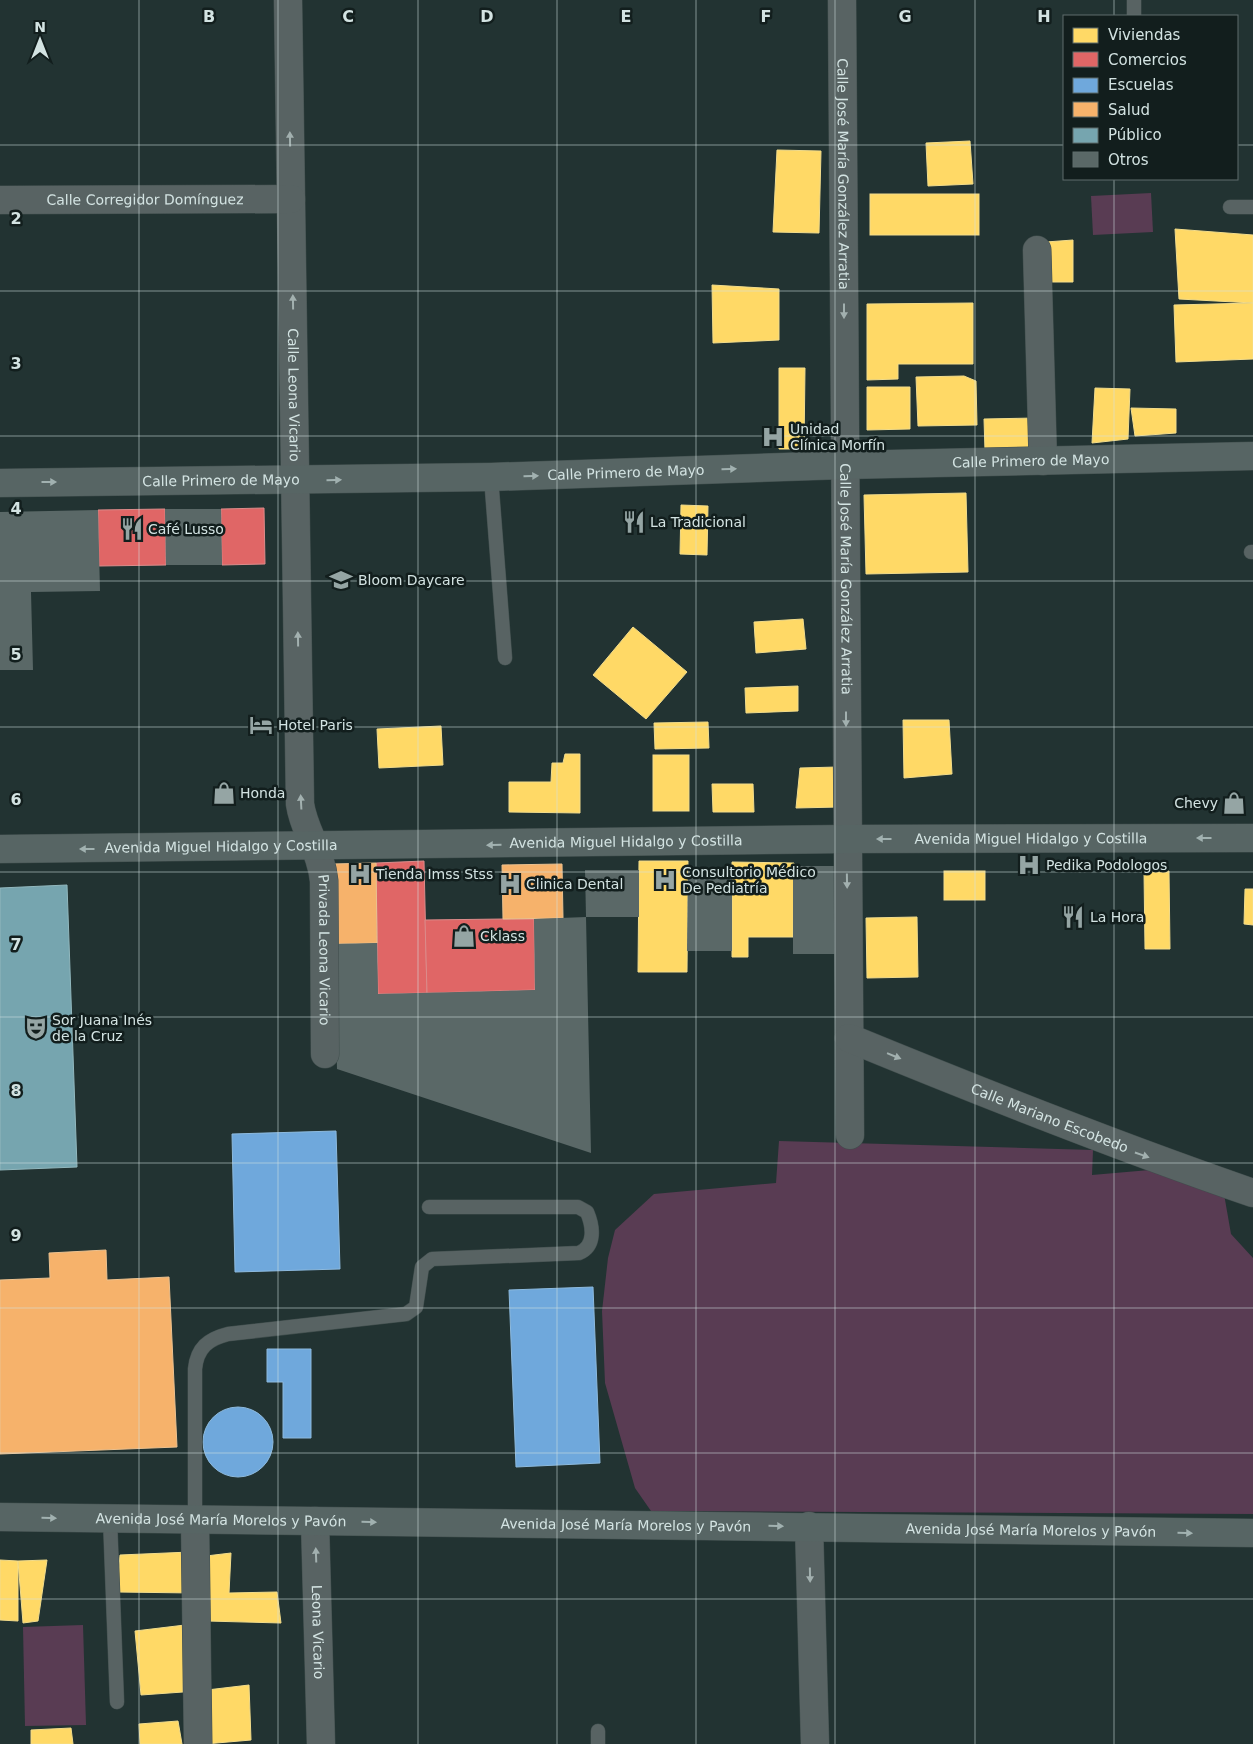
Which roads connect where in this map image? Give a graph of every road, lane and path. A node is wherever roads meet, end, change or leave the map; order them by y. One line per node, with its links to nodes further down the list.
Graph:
1 (288, 0): 6 (street, Calle Leona Vicario, one-way to 1)
2 (842, 0): 12 (street, Calle José María González Arratia, one-way to 12)
3 (1134, 0): 4 (lane)
4 (1134, 15)
5 (0, 200): 6 (street, Calle Corregidor Domínguez)
6 (291, 200): 14 (street, Calle Leona Vicario, one-way to 6)
7 (1230, 207): 8 (lane)
8 (1253, 207)
9 (1037, 250): 11 (street)
10 (1253, 456): 11 (main road, Calle Primero de Mayo)
11 (1043, 461): 12 (main road, Calle Primero de Mayo)
12 (844, 466): 13 (main road, Calle Primero de Mayo, one-way to 12); 18 (street, Calle José María González Arratia, one-way to 18)
13 (490, 477): 14 (main road, Calle Primero de Mayo, one-way to 13); 16 (lane)
14 (296, 481): 15 (main road, Calle Primero de Mayo, one-way to 14); 19 (street, Calle Leona Vicario, one-way to 14)
15 (0, 483)
16 (505, 658)
17 (1253, 838): 18 (main road, Avenida Miguel Hidalgo y Costilla, one-way to 18)
18 (846, 840): 19 (main road, Avenida Miguel Hidalgo y Costilla, one-way to 19); 21 (street, Calle José María González Arratia, one-way to 21)
19 (317, 847): 20 (main road, Avenida Miguel Hidalgo y Costilla, one-way to 20); 22 (street, Privada Leona Vicario)
20 (0, 849)
21 (849, 1038): 23 (street, Calle José María González Arratia); 24 (street, Calle Mariano Escobedo, one-way to 24)
22 (326, 1054)
23 (850, 1135)
24 (1253, 1193)
25 (429, 1207): 28 (lane)
26 (0, 1517): 27 (main road, Avenida José María Morelos y Pavón, one-way to 27)
27 (110, 1519): 28 (main road, Avenida José María Morelos y Pavón); 32 (lane)
28 (195, 1520): 29 (main road, Avenida José María Morelos y Pavón); 33 (street)
29 (315, 1521): 30 (main road, Avenida José María Morelos y Pavón, one-way to 30); 34 (street, Leona Vicario, one-way to 29)
30 (809, 1526): 31 (main road, Avenida José María Morelos y Pavón, one-way to 31); 35 (street, one-way to 35)
31 (1253, 1533)
32 (117, 1702)
33 (198, 1744)
34 (321, 1744)
35 (815, 1744)

